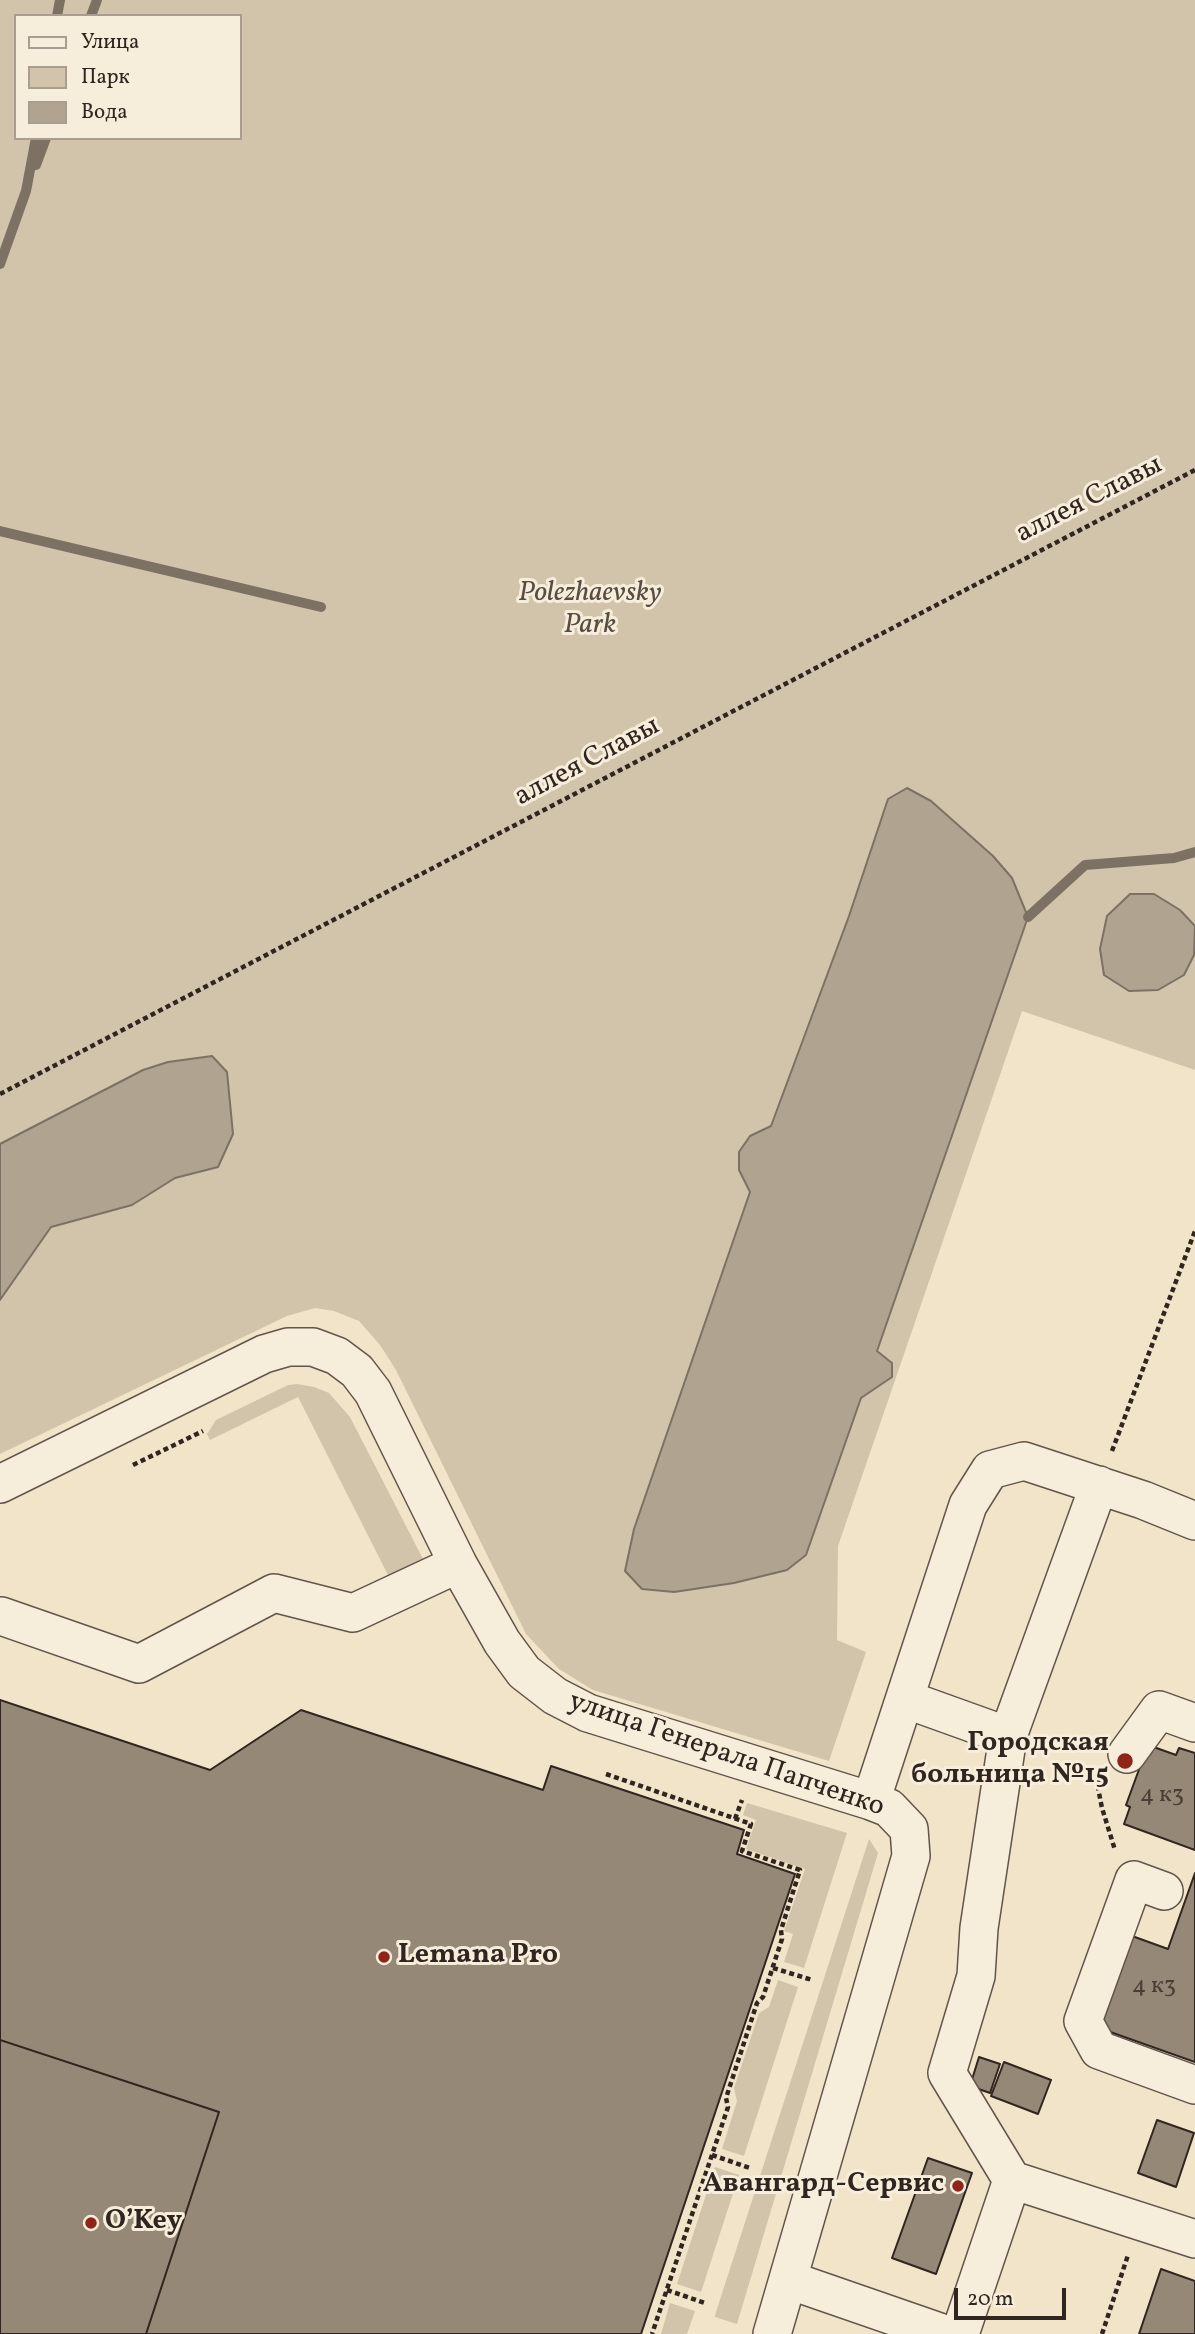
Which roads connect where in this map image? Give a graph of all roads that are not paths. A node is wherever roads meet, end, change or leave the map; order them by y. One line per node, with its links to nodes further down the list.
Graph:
1 (0, 1484): 4 (street, улица Генерала Папченко)
2 (1099, 1485): 3 (street); 6 (street); 8 (street)
3 (1195, 1521)
4 (458, 1564): 5 (street); 10 (street, улица Генерала Папченко)
5 (1, 1616)
6 (905, 1699): 8 (street); 10 (street)
7 (1195, 1723): 9 (street)
8 (1008, 1736): 13 (street)
9 (1114, 1760)
10 (871, 1801): 15 (street, улица Генерала Папченко)
11 (1149, 1886): 12 (street)
12 (1195, 2085)
13 (1012, 2180): 14 (street); 18 (street)
14 (1195, 2239)
15 (789, 2280): 16 (street, улица Генерала Папченко); 17 (street)
16 (772, 2334)
17 (945, 2334)
18 (960, 2334)

